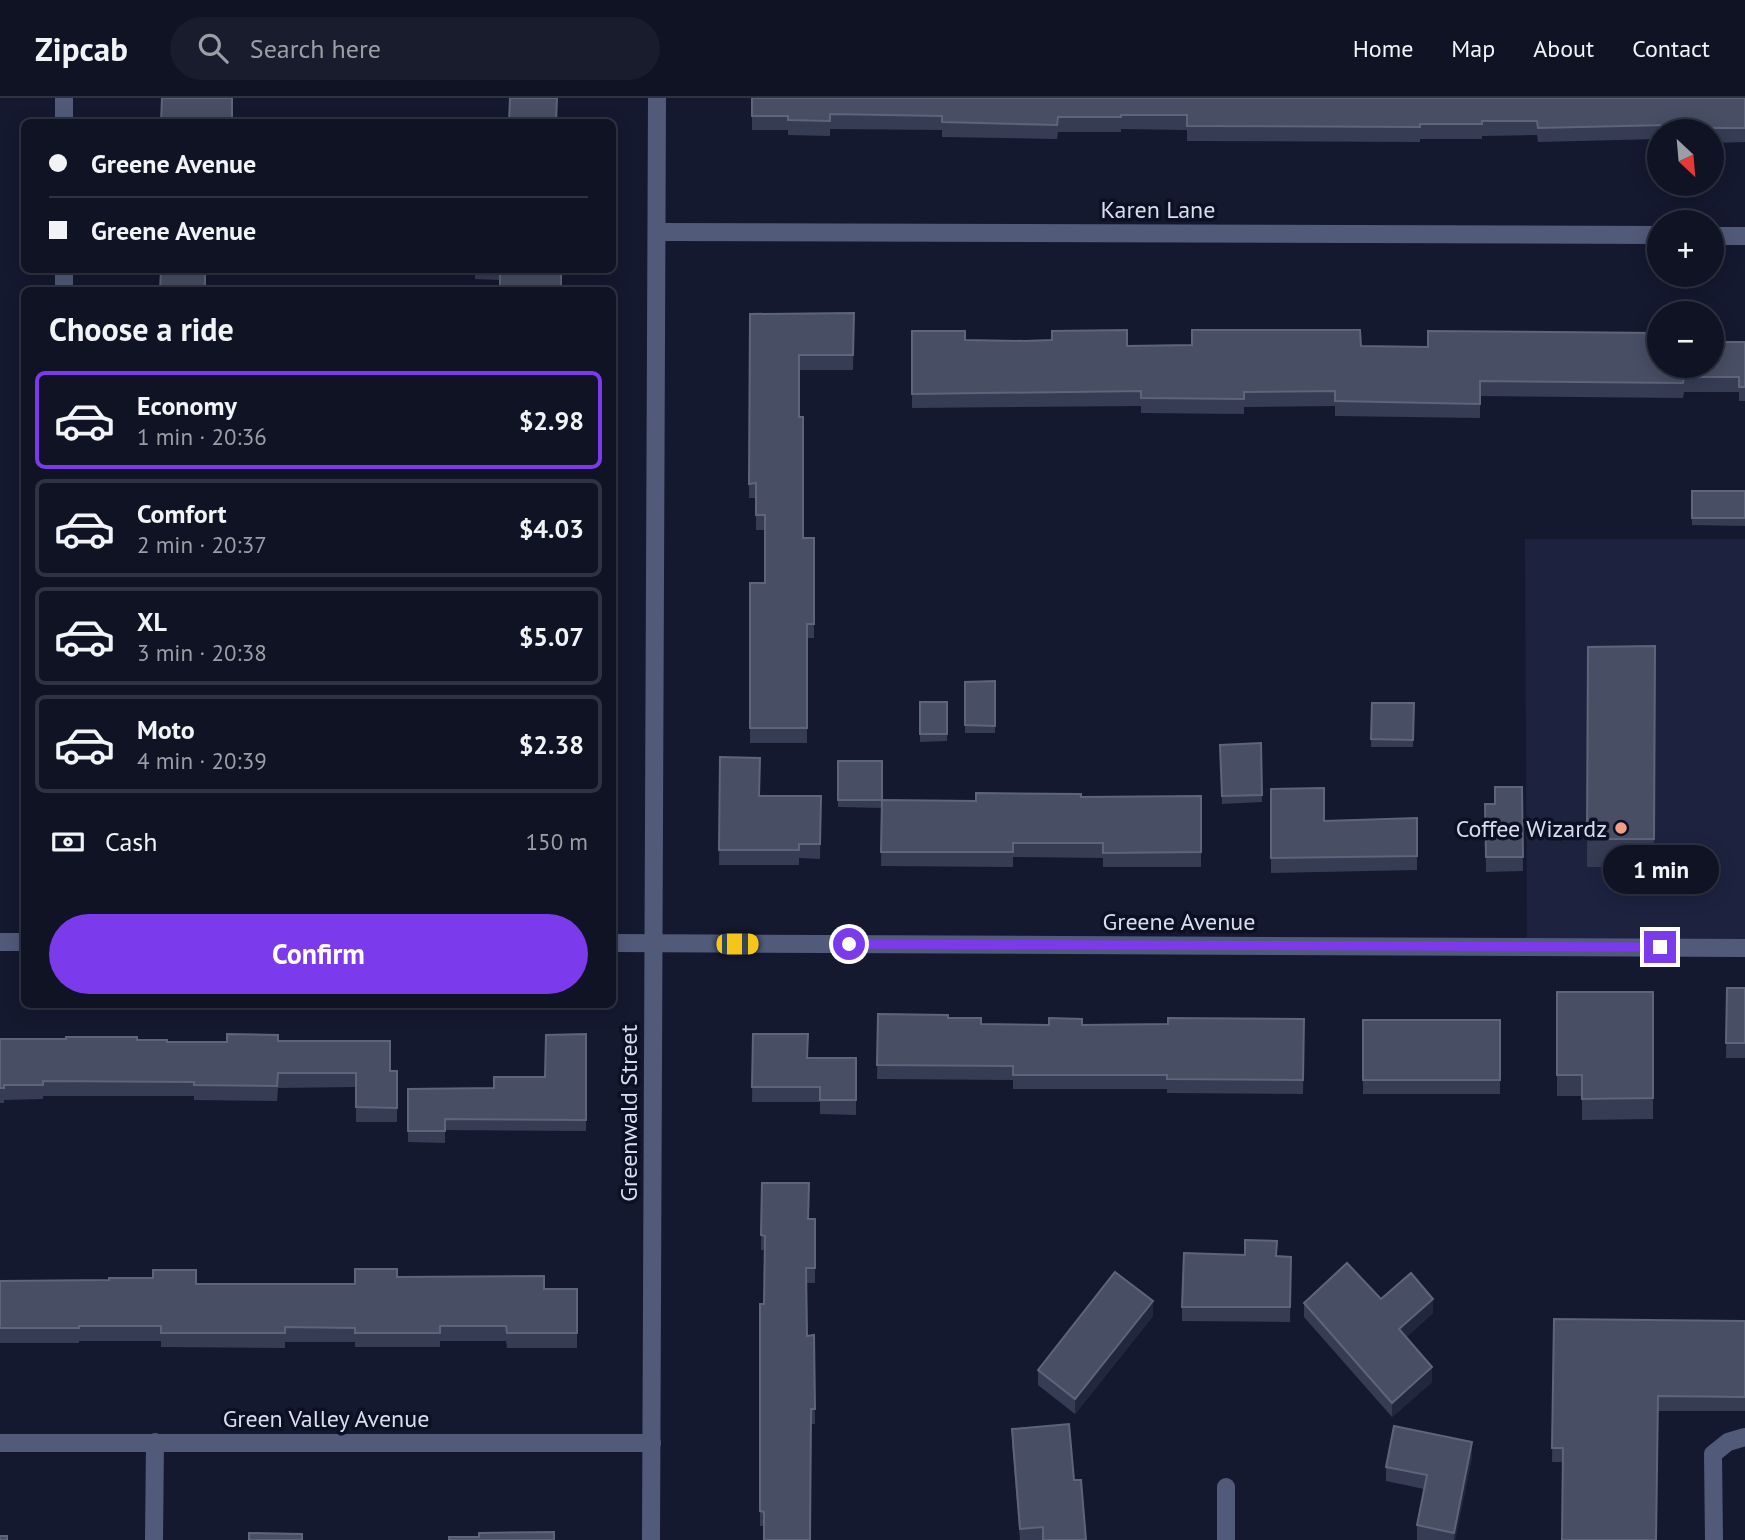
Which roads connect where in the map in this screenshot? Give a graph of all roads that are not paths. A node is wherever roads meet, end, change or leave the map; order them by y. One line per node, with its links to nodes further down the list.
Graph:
1 (64, 98): 3 (street)
2 (657, 98): 4 (street, Greenwald Street)
3 (64, 119)
4 (657, 232): 5 (street, Karen Lane); 11 (street, Greenwald Street)
5 (1647, 236)
6 (1724, 236): 7 (street)
7 (1745, 236)
8 (0, 942): 9 (street)
9 (21, 942)
10 (616, 943): 11 (street, Greene Avenue)
11 (653, 943): 12 (street, Greene Avenue); 16 (street, Greenwald Street)
12 (1745, 948)
13 (1745, 1437): 21 (street)
14 (155, 1442): 15 (street, Green Valley Avenue); 16 (street, Green Valley Avenue); 18 (street)
15 (0, 1443)
16 (652, 1443): 19 (street, Greenwald Street)
17 (1226, 1487): 20 (street)
18 (155, 1540)
19 (651, 1540)
20 (1226, 1540)
21 (1714, 1540)

